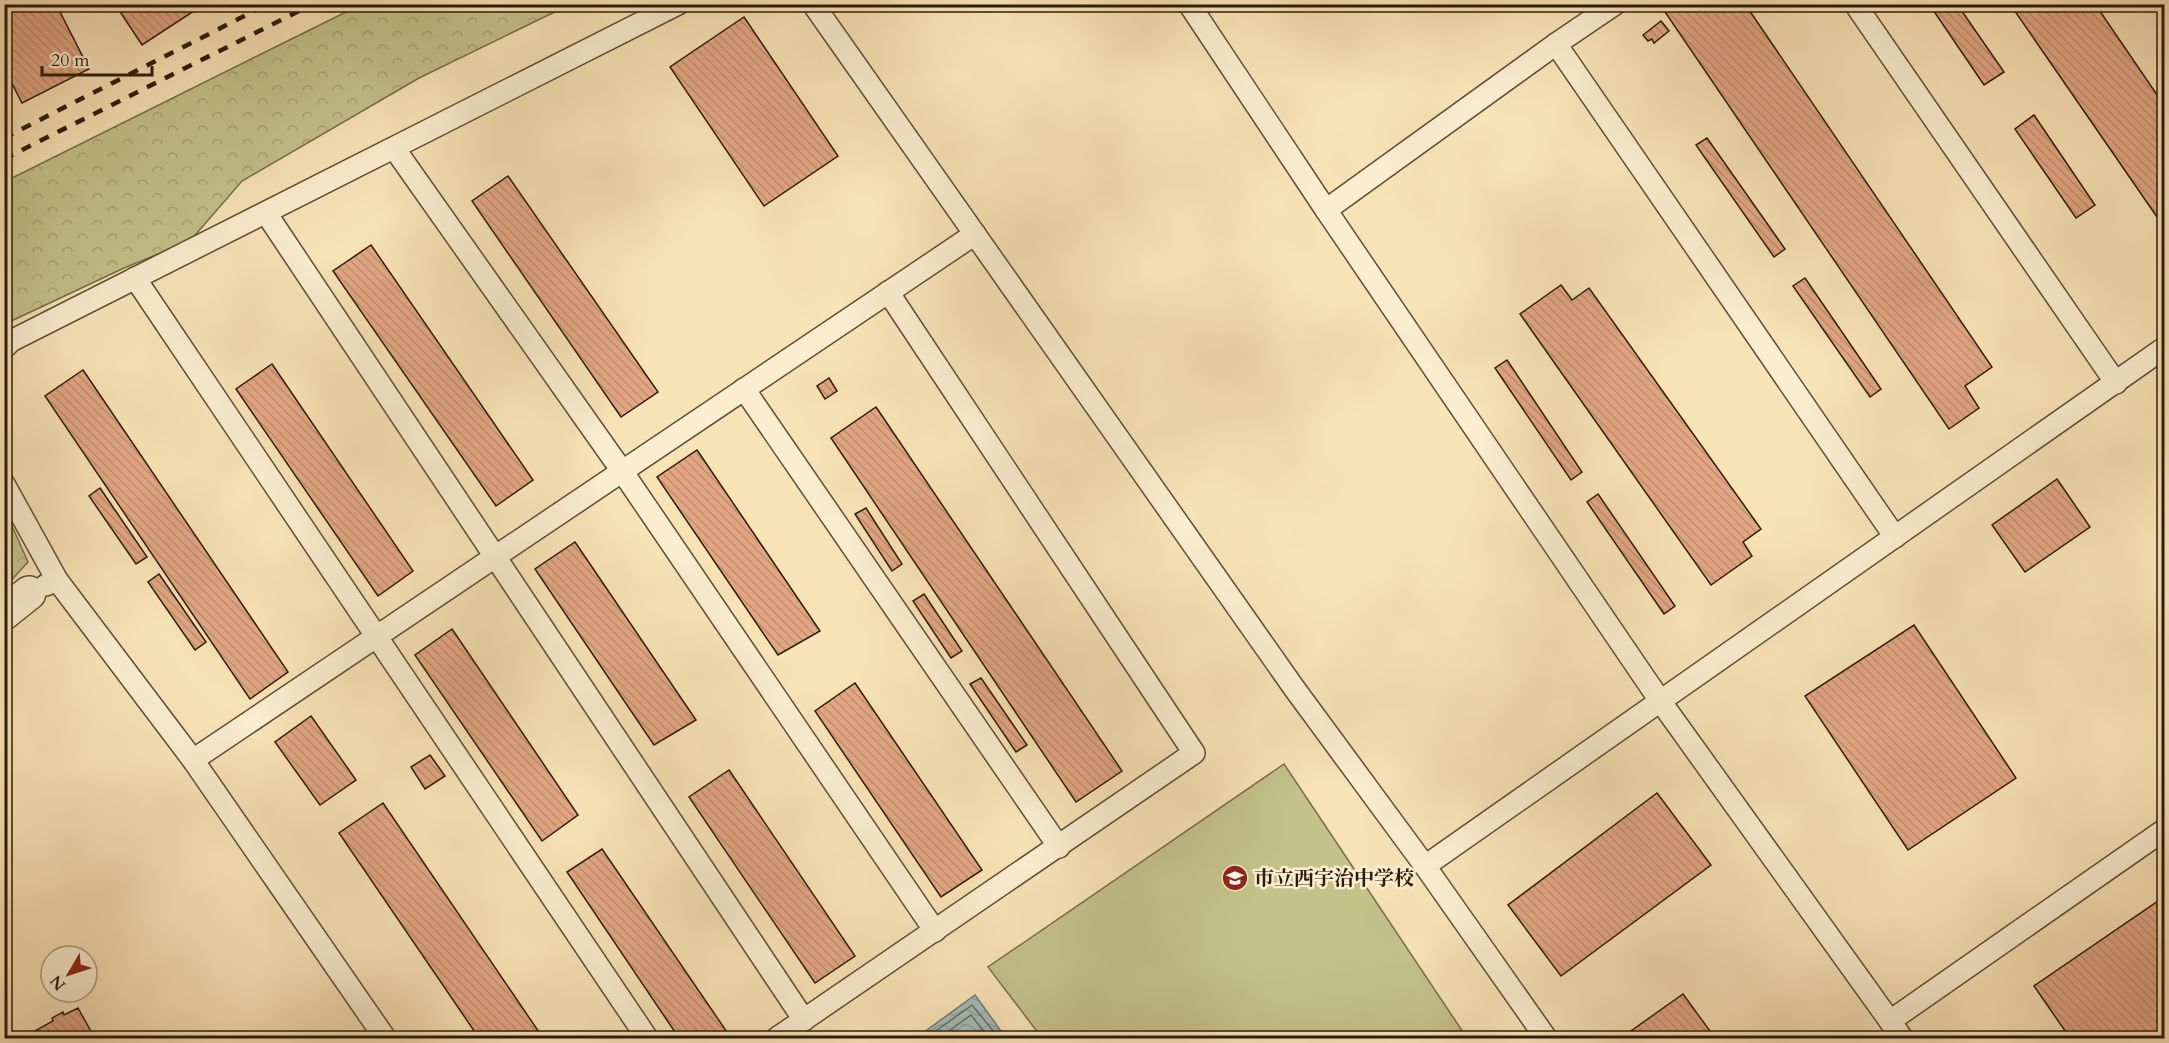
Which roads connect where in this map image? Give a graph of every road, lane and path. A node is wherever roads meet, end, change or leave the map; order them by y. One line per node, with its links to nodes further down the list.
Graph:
1 (678, 4): 7 (lane)
2 (813, 4): 10 (lane)
3 (1189, 4): 8 (lane)
4 (1615, 4): 6 (lane)
5 (1855, 4): 15 (lane)
6 (1556, 44): 8 (lane); 19 (lane)
7 (394, 148): 9 (lane); 17 (lane)
8 (1326, 210): 24 (lane)
9 (266, 213): 11 (lane); 20 (lane)
10 (975, 234): 12 (lane); 28 (lane)
11 (135, 278): 13 (lane); 23 (lane)
12 (888, 292): 16 (lane); 27 (lane)
13 (4, 348)
14 (2164, 348): 15 (lane)
15 (2116, 382): 19 (lane)
16 (744, 389): 17 (lane); 27 (lane)
17 (622, 471): 20 (lane); 29 (lane)
18 (4, 484): 21 (lane)
19 (1896, 537): 24 (lane)
20 (494, 558): 23 (lane); 30 (lane)
21 (43, 586): 22 (street); 25 (lane)
22 (4, 613)
23 (375, 638): 25 (lane); 33 (lane)
24 (1661, 702): 28 (lane); 31 (lane)
25 (193, 760): 32 (lane)
26 (2164, 830): 31 (lane)
27 (1059, 847): 29 (lane)
28 (1425, 866): 35 (lane)
29 (935, 931): 30 (lane)
30 (804, 1020): 34 (lane)
31 (1896, 1030)
32 (385, 1038)
33 (647, 1038)
34 (777, 1038)
35 (1546, 1038)

